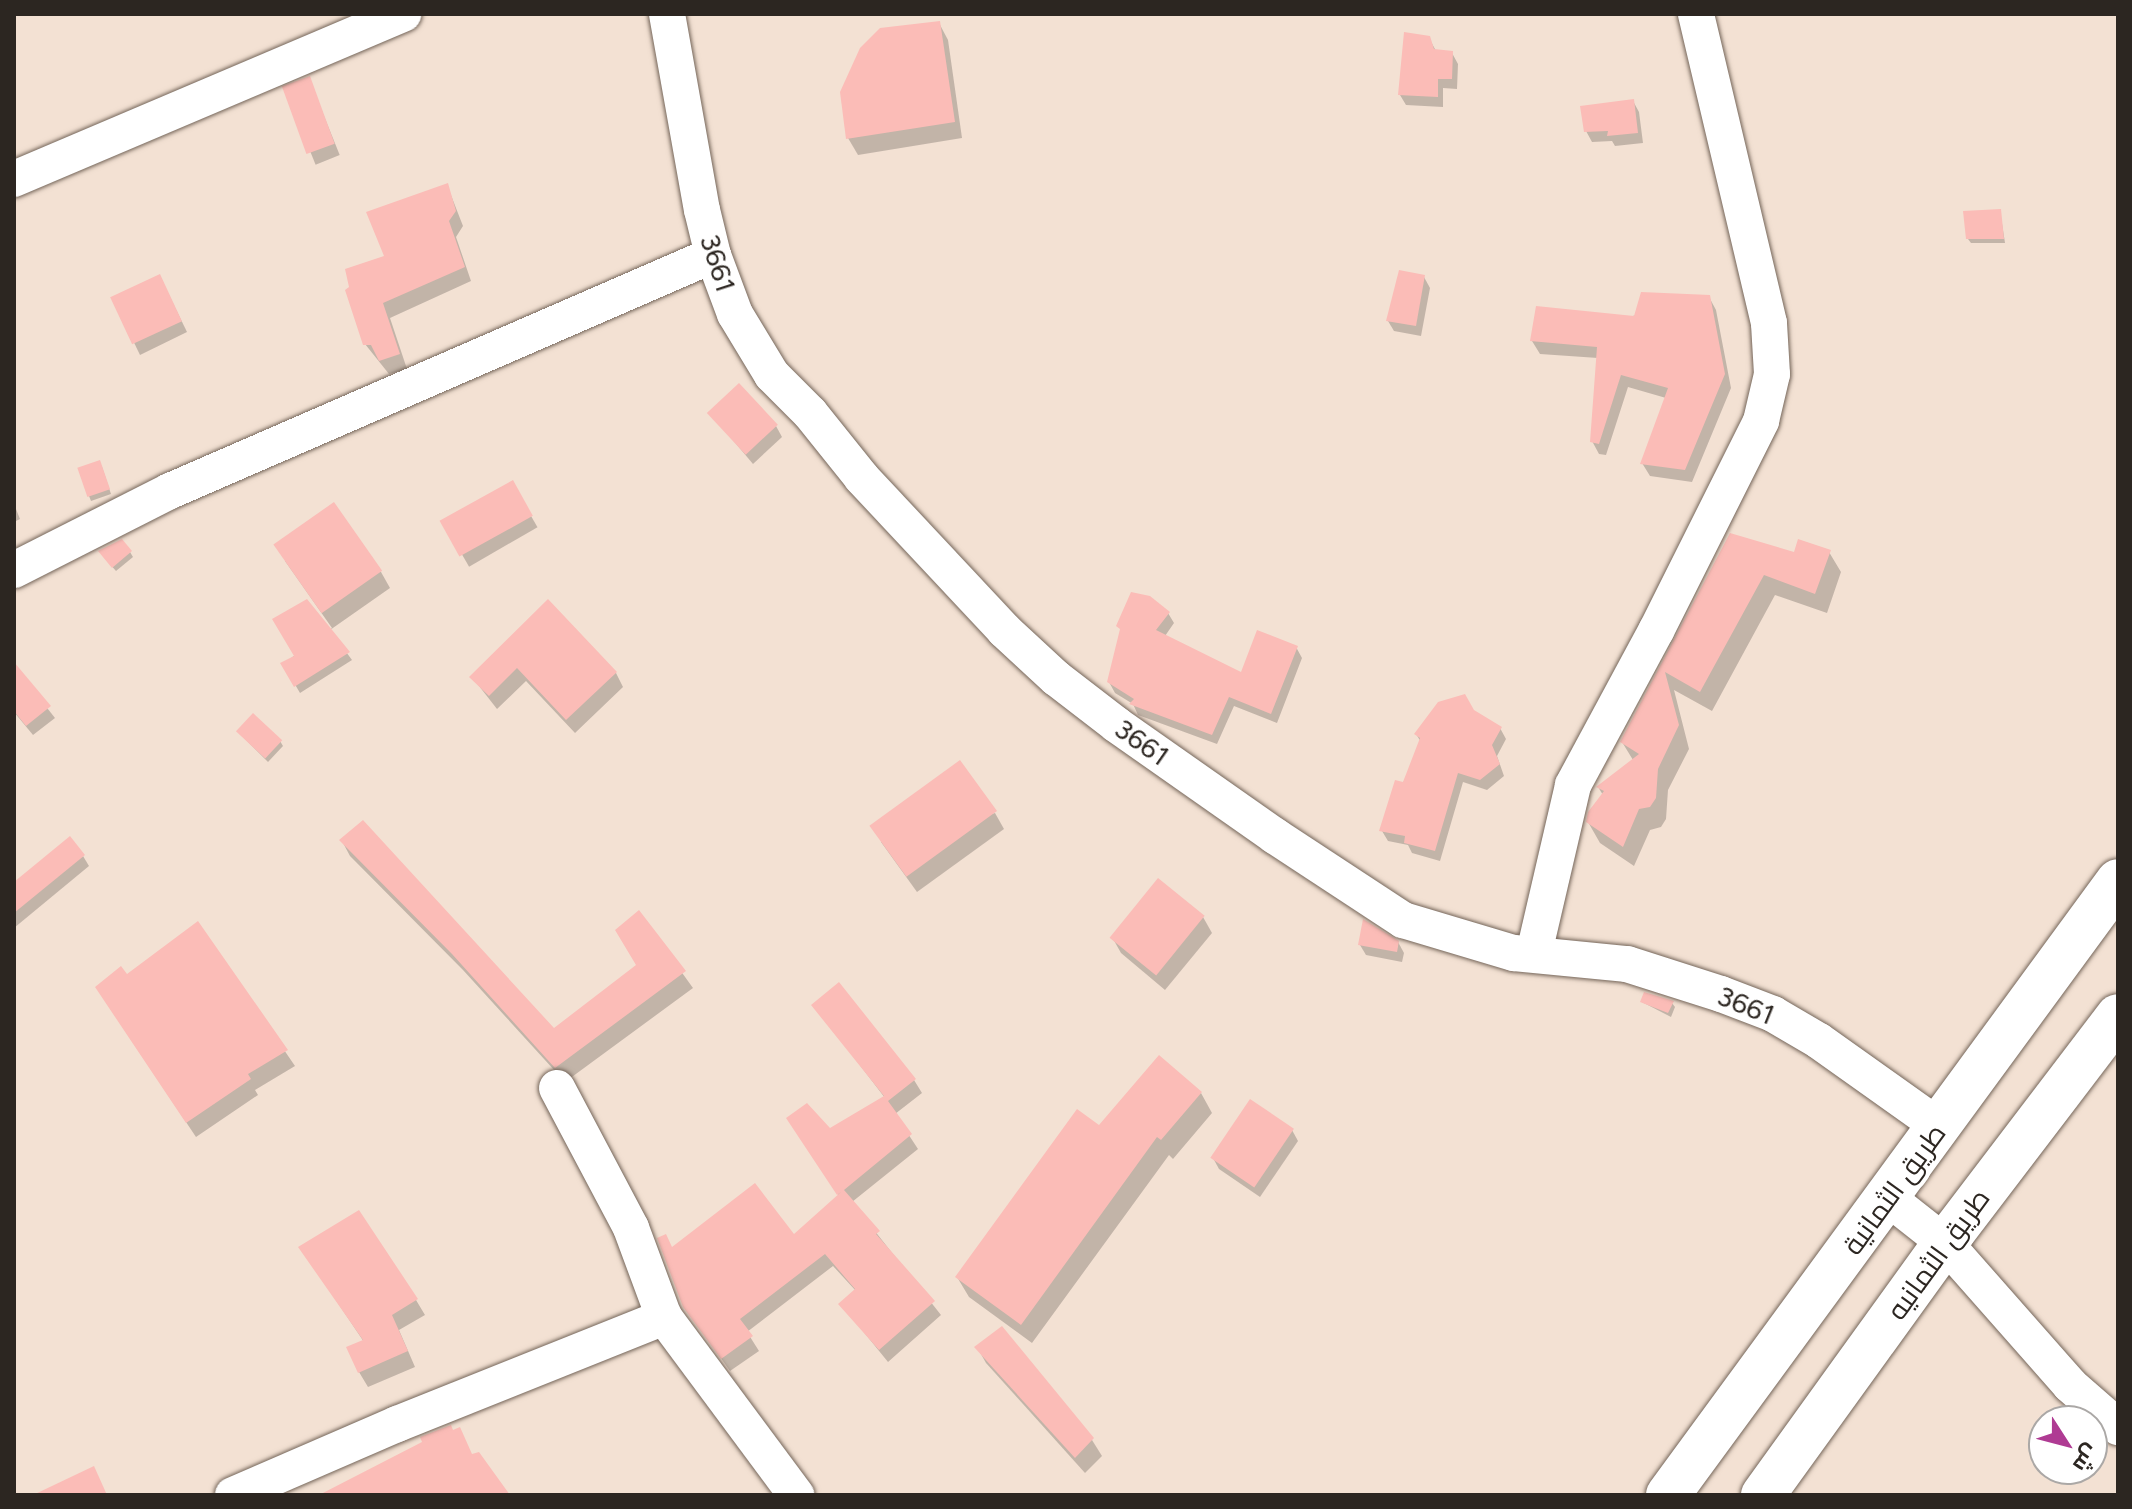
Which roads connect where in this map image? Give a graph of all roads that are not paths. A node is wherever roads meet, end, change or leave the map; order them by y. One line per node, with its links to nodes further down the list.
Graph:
1 (403, 14): 4 (street)
2 (667, 14): 5 (street, 3661)
3 (1696, 14): 8 (street)
4 (14, 179)
5 (713, 255): 6 (street); 8 (street, 3661)
6 (14, 570)
7 (2118, 881): 11 (street, طريق الثمانية)
8 (1534, 953): 11 (street, 3661)
9 (2118, 1016): 13 (street, طريق الثمانيه)
10 (557, 1088): 14 (street)
11 (1940, 1127): 12 (street, طريق الثمانية)
12 (1888, 1198): 13 (street); 18 (street, طريق الثمانية)
13 (1945, 1243): 15 (street); 19 (street, طريق الثمانيه)
14 (664, 1317): 16 (street); 17 (street)
15 (2118, 1427)
16 (233, 1495)
17 (796, 1495)
18 (1668, 1495)
19 (1763, 1495)

